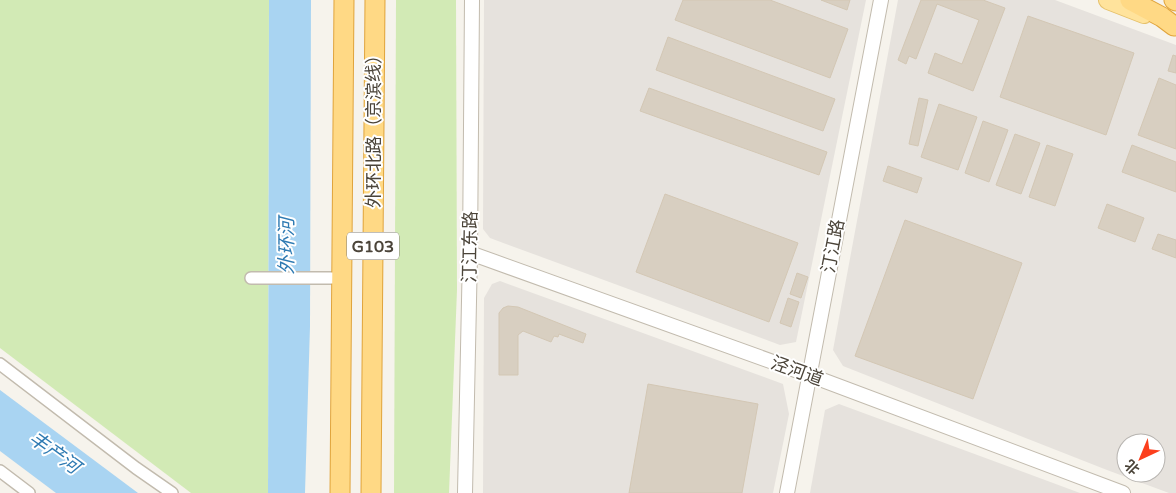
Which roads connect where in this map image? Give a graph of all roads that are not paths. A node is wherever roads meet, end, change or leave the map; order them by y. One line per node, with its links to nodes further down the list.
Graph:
1 (344, 0): 10 (highway, 外环北路（京滨线） / G103)
2 (375, 0): 17 (highway, 外环北路（京滨线） / G103)
3 (472, 0): 8 (street, 汀江东路)
4 (881, 0): 12 (street, 汀江路)
5 (1108, 0): 7 (main road)
6 (1130, 0): 7 (highway)
7 (1175, 26)
8 (470, 253): 12 (street, 泾河道); 18 (street, 汀江东路)
9 (251, 278): 10 (street)
10 (342, 278): 16 (highway, 外环北路（京滨线） / G103)
11 (0, 364): 15 (street)
12 (809, 375): 19 (street, 汀江路); 20 (street, 泾河道)
13 (0, 471): 14 (street)
14 (29, 493)
15 (172, 493)
16 (340, 493)
17 (371, 493)
18 (465, 493)
19 (787, 493)
20 (1123, 493)

